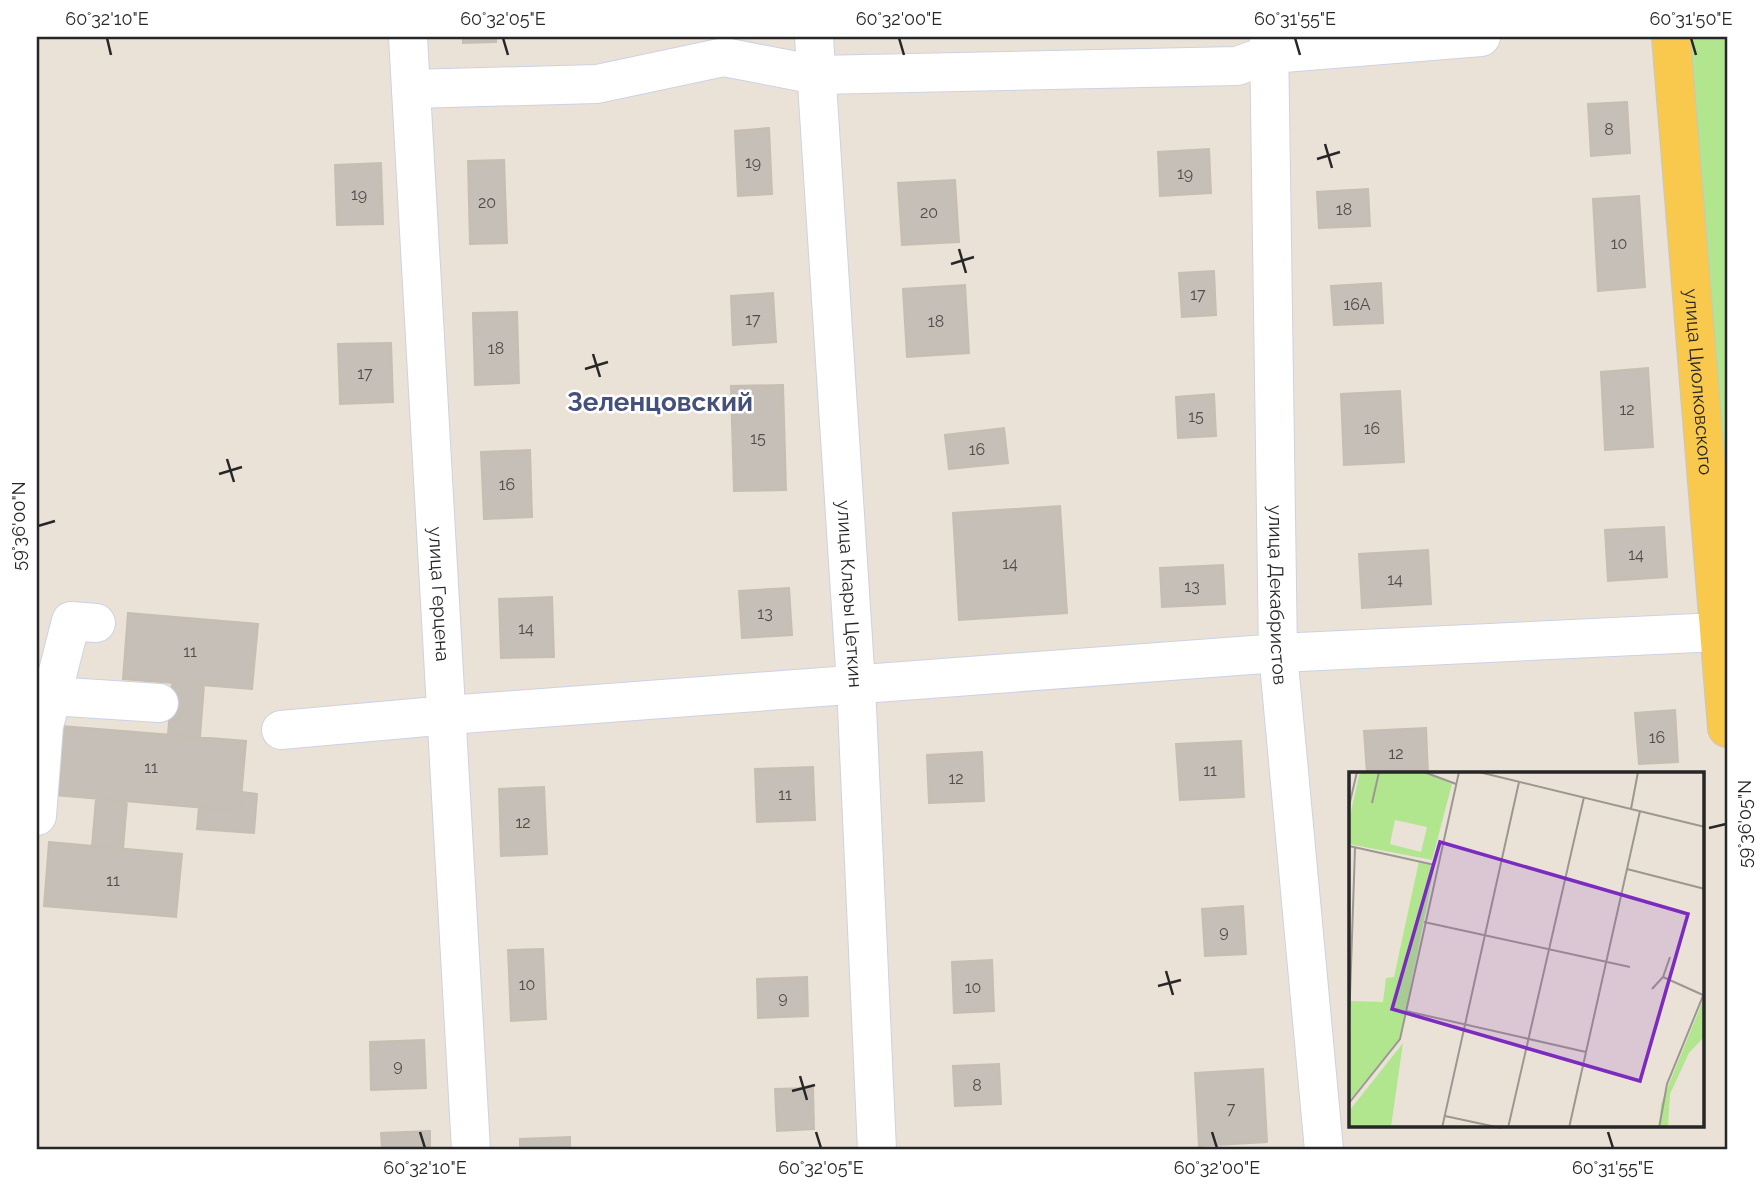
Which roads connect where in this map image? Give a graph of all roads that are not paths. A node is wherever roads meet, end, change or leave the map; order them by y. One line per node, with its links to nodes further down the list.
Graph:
1 (408, 37): 7 (street, улица Герцена)
2 (814, 37): 6 (street, улица Клары Цеткин)
3 (1481, 37): 5 (street)
4 (1671, 37): 9 (main road, улица Циолковского)
5 (1270, 46): 6 (street); 10 (street, улица Декабристов)
6 (817, 75): 7 (street); 11 (street, улица Клары Цеткин)
7 (411, 89): 13 (street, улица Герцена)
8 (96, 623): 14 (street)
9 (1718, 632): 10 (street); 15 (main road, улица Циолковского)
10 (1278, 653): 11 (street); 20 (street, улица Декабристов)
11 (856, 685): 13 (street); 19 (street, улица Клары Цеткин)
12 (159, 703): 14 (street)
13 (448, 715): 16 (street); 18 (street, улица Герцена)
14 (44, 716): 17 (street)
15 (1727, 728)
16 (281, 730)
17 (37, 816)
18 (471, 1150)
19 (877, 1150)
20 (1324, 1150)

